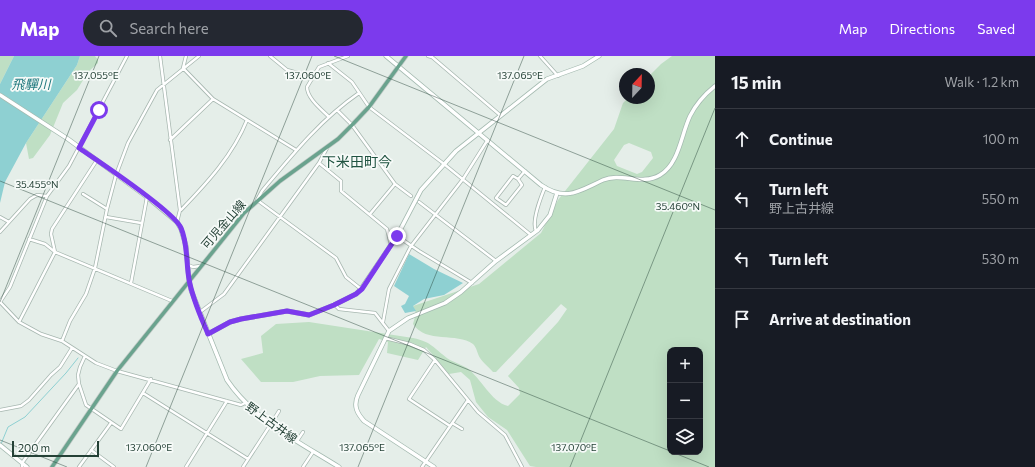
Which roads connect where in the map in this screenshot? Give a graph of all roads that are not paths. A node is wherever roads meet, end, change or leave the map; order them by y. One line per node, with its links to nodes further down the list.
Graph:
1 (127, 56): 33 (street)
2 (160, 56): 18 (street)
3 (186, 56): 15 (street)
4 (199, 56): 15 (street)
5 (270, 56): 17 (street)
6 (348, 56): 13 (street)
7 (386, 56): 14 (street)
8 (406, 56): 14 (main road, 可児金山線)
9 (428, 56): 10 (street)
10 (433, 56): 25 (street)
11 (540, 56): 16 (street)
12 (598, 56): 16 (street)
13 (328, 63): 17 (street); 20 (street)
14 (398, 66): 23 (main road, 可児金山線); 29 (street)
15 (183, 68): 18 (street); 22 (street)
16 (558, 76): 25 (street)
17 (312, 78): 26 (street)
18 (164, 84): 30 (street); 39 (street)
19 (715, 86): 44 (street)
20 (359, 93): 23 (street); 24 (street)
21 (0, 95): 33 (street, 野上古井線)
22 (213, 99): 27 (street); 30 (street)
23 (369, 107): 28 (main road, 可児金山線); 37 (street)
24 (337, 110): 26 (street); 28 (street)
25 (500, 115): 29 (street)
26 (328, 116): 34 (street)
27 (247, 120): 34 (street); 52 (street)
28 (352, 125): 32 (main road, 可児金山線); 42 (street)
29 (478, 134): 31 (street); 37 (street)
30 (170, 140): 52 (street)
31 (487, 141): 38 (street); 40 (street)
32 (328, 146): 36 (street); 49 (main road, 可児金山線)
33 (79, 148): 35 (street, 野上古井線); 46 (street)
34 (296, 150): 49 (street)
35 (97, 160): 39 (street, 野上古井線); 68 (street)
36 (319, 163): 53 (street); 57 (street)
37 (444, 164): 40 (street); 64 (street)
38 (525, 171): 41 (street); 43 (street)
39 (116, 174): 48 (street, 野上古井線); 51 (street)
40 (463, 179): 54 (street); 63 (street)
41 (518, 179): 41 (street)
42 (395, 184): 47 (street); 53 (street)
43 (545, 187): 44 (street); 61 (street)
44 (557, 193): 61 (street)
45 (83, 194): 51 (street)
46 (47, 196): 58 (street); 65 (street)
47 (411, 196)
48 (147, 197): 59 (street, 野上古井線); 60 (street)
49 (257, 200): 57 (street); 71 (main road, 可児金山線)
50 (420, 202): 54 (street)
51 (107, 209): 56 (street)
52 (180, 210): 59 (street)
53 (370, 214): 66 (street)
54 (436, 214): 67 (street); 69 (street)
55 (0, 217): 58 (street)
56 (106, 217): 60 (street); 72 (street)
57 (279, 217): 76 (street); 80 (street)
58 (9, 222): 62 (street)
59 (177, 222): 70 (street, 野上古井線)
60 (141, 223): 74 (street)
61 (536, 231): 63 (street)
62 (0, 232)
63 (531, 235): 69 (street)
64 (397, 236): 66 (street); 67 (street)
65 (29, 239): 68 (street); 78 (street)
66 (390, 245): 76 (street)
67 (411, 246): 75 (street); 82 (street)
68 (55, 252): 72 (street); 81 (street)
69 (496, 261): 75 (street)
70 (187, 265): 71 (street); 73 (street, 野上古井線)
71 (200, 266): 73 (main road, 可児金山線)
72 (95, 268): 74 (street); 86 (street)
73 (189, 280): 77 (main road, 可児金山線); 80 (street, 野上古井線)
74 (131, 283): 77 (street)
75 (472, 283): 83 (street)
76 (362, 289): 79 (street)
77 (172, 301): 90 (main road, 可児金山線)
78 (0, 302): 81 (street)
79 (334, 305): 82 (street); 84 (street)
80 (200, 312): 84 (street, 野上古井線)
81 (19, 322): 86 (street)
82 (383, 322): 83 (street)
83 (388, 331): 85 (street)
84 (208, 334): 96 (street, 野上古井線)
85 (385, 338): 89 (street); 111 (street)
86 (62, 341): 87 (street)
87 (72, 348): 88 (street); 98 (street)
88 (85, 356): 90 (street); 92 (street)
89 (435, 360): 94 (street); 102 (street)
90 (117, 371): 91 (street); 97 (main road, 可児金山線)
91 (150, 379): 93 (street); 95 (street)
92 (79, 384): 97 (street); 112 (street)
93 (143, 393): 100 (street); 105 (street)
94 (468, 400): 102 (street); 123 (street)
95 (227, 401): 96 (street); 105 (street)
96 (244, 403): 101 (street, 野上古井線)
97 (90, 409): 100 (street); 114 (main road, 可児金山線)
98 (0, 410)
99 (278, 411): 101 (street)
100 (111, 423): 108 (street)
101 (271, 424): 106 (street, 野上古井線); 110 (street)
102 (451, 424): 103 (street); 111 (street)
103 (462, 429)
104 (303, 432): 106 (street)
105 (207, 434): 110 (street); 117 (street)
106 (297, 441): 109 (street, 野上古井線)
107 (0, 445): 112 (street)
108 (91, 450): 115 (street); 116 (street)
109 (314, 451): 119 (street); 120 (street, 野上古井線)
110 (248, 459): 118 (street)
111 (426, 461): 121 (street); 122 (street)
112 (22, 465): 113 (street)
113 (27, 467)
114 (52, 467)
115 (79, 467)
116 (114, 467)
117 (186, 467)
118 (242, 467)
119 (303, 467)
120 (339, 467)
121 (422, 467)
122 (434, 467)
123 (522, 467)

